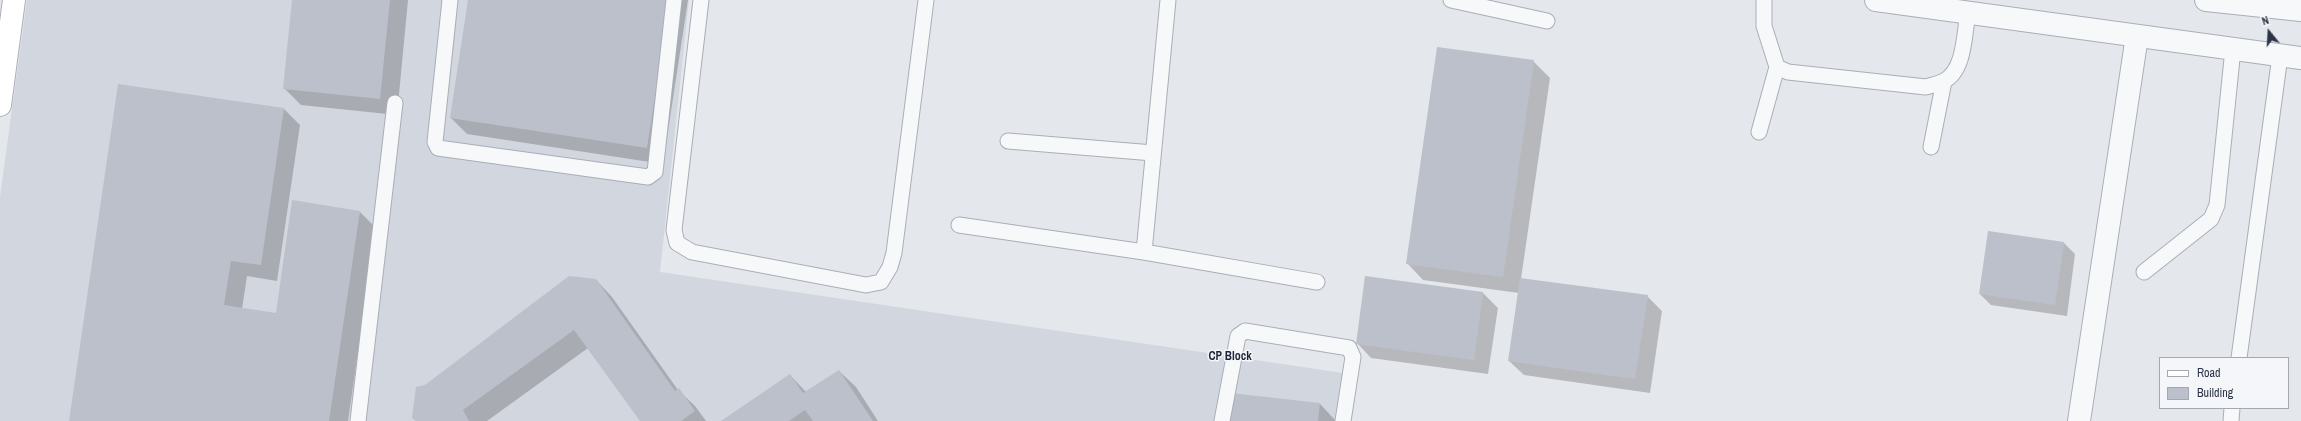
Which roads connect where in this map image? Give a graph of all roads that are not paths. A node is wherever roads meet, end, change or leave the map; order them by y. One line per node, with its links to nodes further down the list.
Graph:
1 (14, 0): 21 (main road)
2 (450, 0): 3 (lane)
3 (674, 0)
4 (701, 0): 5 (lane)
5 (926, 0)
6 (1168, 0): 25 (lane)
7 (1451, 0): 13 (lane)
8 (1764, 0): 18 (lane)
9 (2212, 0): 11 (street)
10 (1888, 1): 12 (street)
11 (2301, 10)
12 (1968, 13): 14 (street); 19 (lane)
13 (1547, 21)
14 (2137, 36): 15 (street); 35 (street)
15 (2232, 49): 16 (street); 28 (lane)
16 (2280, 56): 17 (street); 30 (lane)
17 (2301, 58)
18 (1777, 67): 19 (lane); 22 (lane)
19 (1944, 81): 24 (lane)
20 (395, 103): 32 (lane)
21 (0, 105)
22 (1759, 132)
23 (1008, 141): 25 (lane)
24 (1931, 147)
25 (1153, 153): 27 (lane)
26 (959, 225): 27 (lane)
27 (1144, 252): 29 (lane)
28 (2144, 272)
29 (1318, 282)
30 (2239, 357)
31 (2232, 409): 36 (lane)
32 (358, 421)
33 (1222, 421): 34 (lane)
34 (1343, 421)
35 (2079, 421)
36 (2230, 421)

